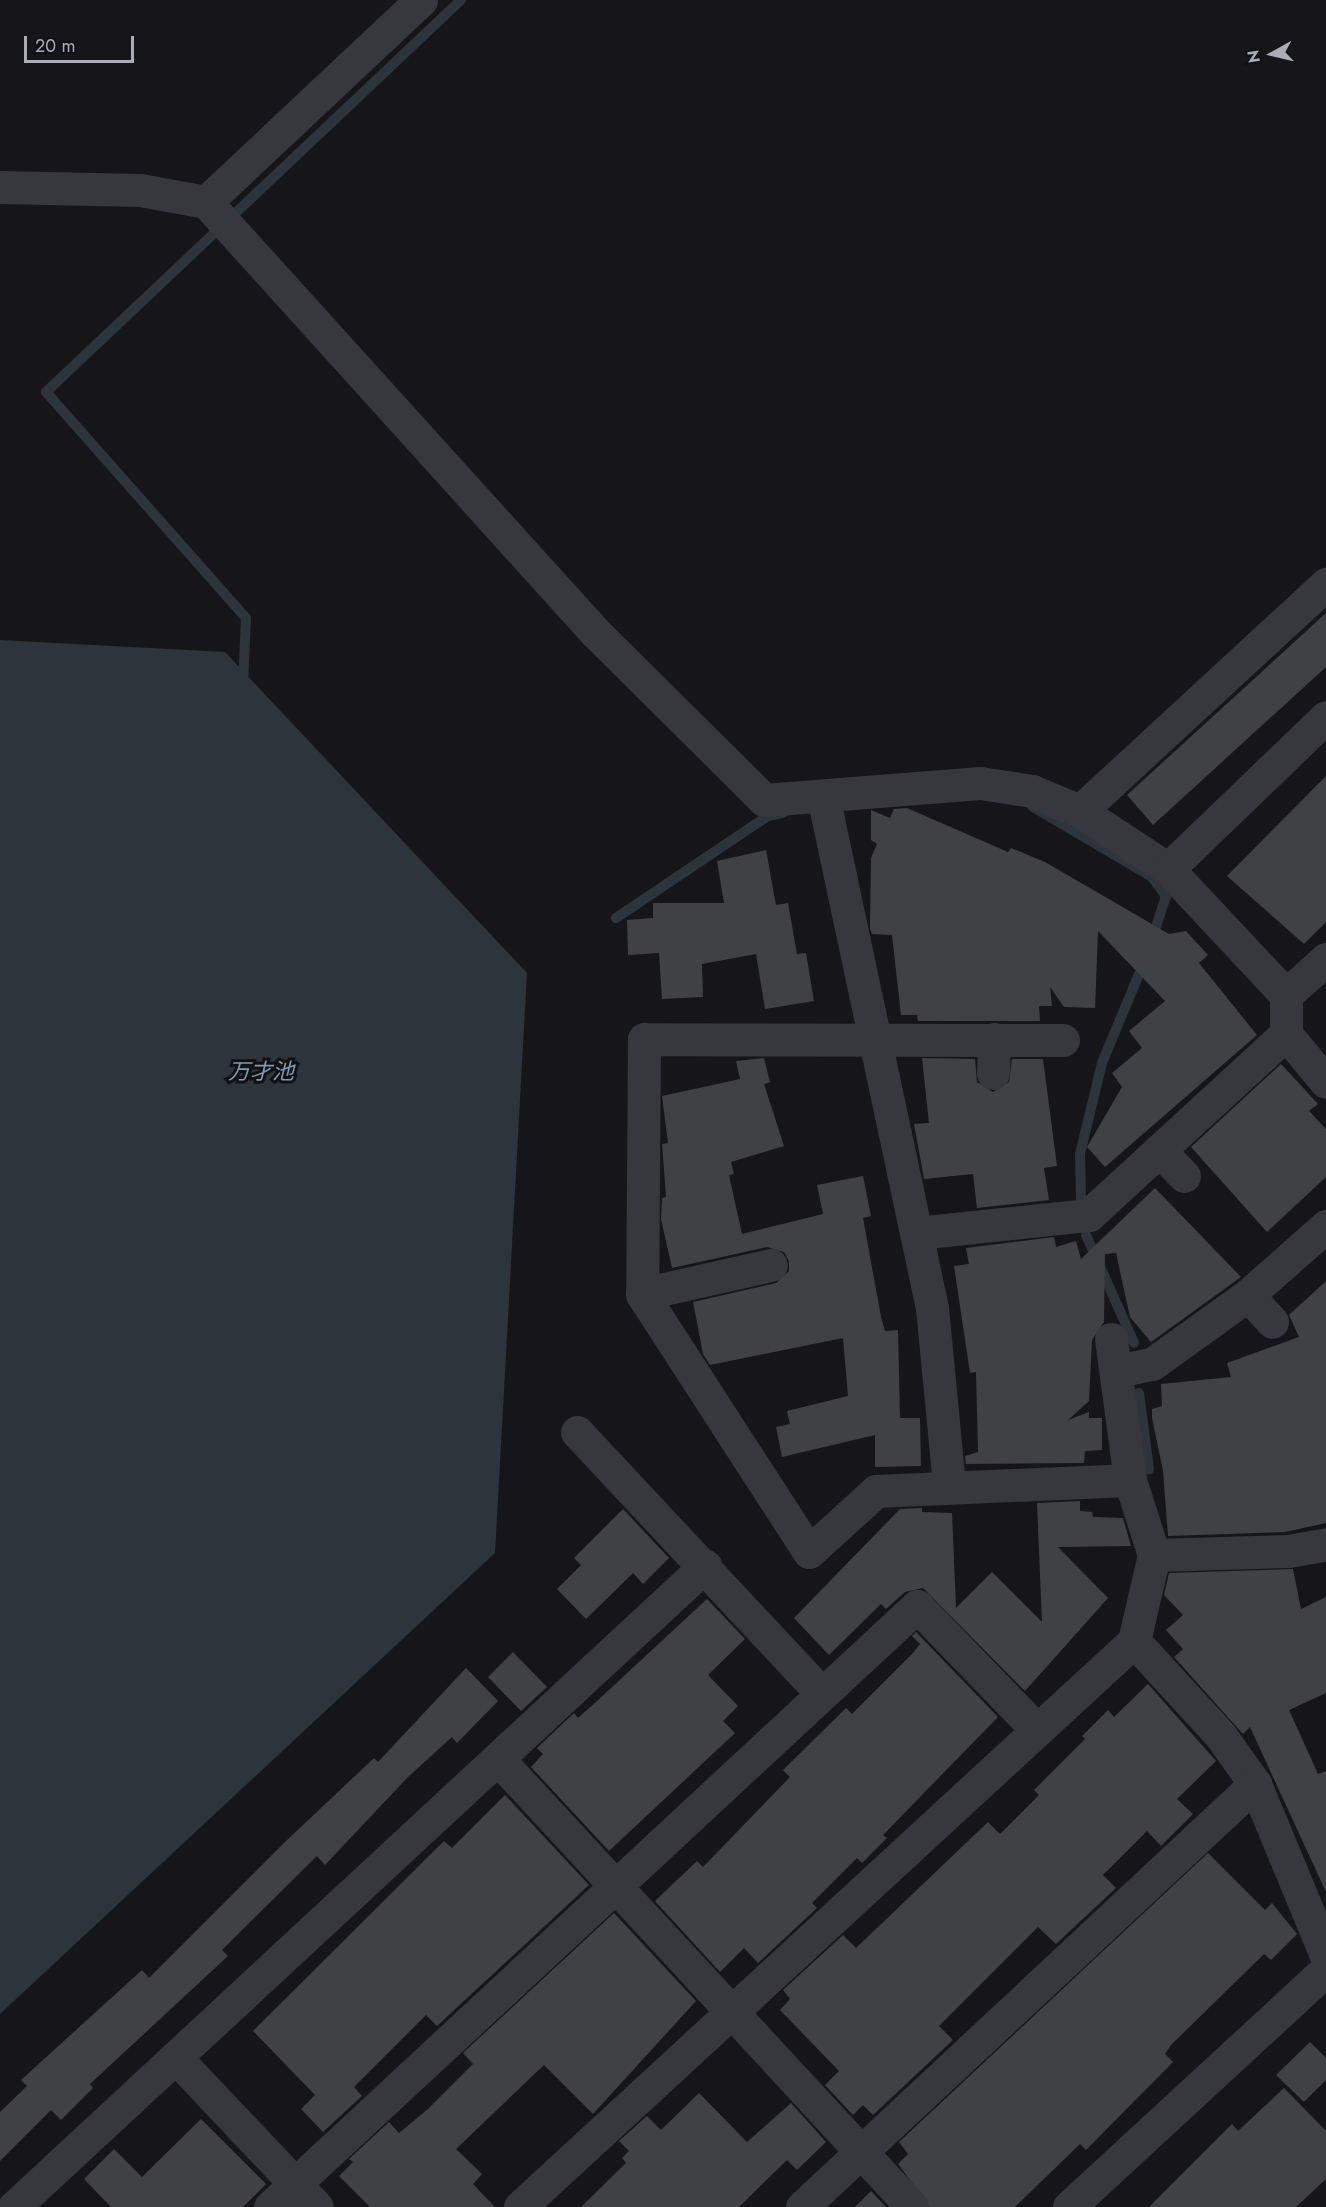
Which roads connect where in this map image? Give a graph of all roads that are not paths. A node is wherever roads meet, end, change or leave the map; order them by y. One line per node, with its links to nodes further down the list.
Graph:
1 (421, 0): 3 (street)
2 (0, 187): 3 (street)
3 (206, 202): 6 (street)
4 (1326, 584): 7 (street)
5 (1326, 717): 8 (street)
6 (823, 796): 7 (street); 12 (street)
7 (1080, 811): 8 (street)
8 (1168, 869): 10 (street)
9 (1326, 959): 10 (street)
10 (1286, 995): 11 (street)
11 (1286, 1034): 16 (street); 17 (street)
12 (875, 1038): 13 (street); 20 (street); 22 (street)
13 (994, 1039): 14 (street); 15 (street)
14 (1064, 1040)
15 (993, 1073)
16 (1326, 1082)
17 (1159, 1150): 18 (street); 20 (street)
18 (1184, 1176)
19 (1326, 1226): 23 (street)
20 (917, 1233): 29 (street)
21 (771, 1265): 22 (street)
22 (642, 1294): 29 (street)
23 (1248, 1295): 24 (street); 26 (street)
24 (1272, 1322)
25 (1111, 1339): 26 (street)
26 (1118, 1371): 28 (street)
27 (578, 1432): 32 (street)
28 (1130, 1480): 29 (street); 31 (street)
29 (949, 1483)
30 (1326, 1544): 31 (street)
31 (1154, 1555): 33 (street)
32 (705, 1566): 34 (street); 36 (street)
33 (1134, 1641): 35 (street); 37 (street)
34 (821, 1693): 35 (street); 38 (street)
35 (1036, 1729): 41 (street)
36 (499, 1760): 38 (street); 42 (street)
37 (1254, 1784): 39 (street); 43 (street)
38 (614, 1886): 41 (street); 44 (street)
39 (1326, 1955)
40 (1326, 1970): 50 (street)
41 (731, 2012): 43 (street); 47 (street)
42 (178, 2060): 44 (street); 45 (street)
43 (861, 2153): 48 (street); 49 (street)
44 (306, 2195): 46 (street)
45 (14, 2207)
46 (270, 2207)
47 (520, 2207)
48 (802, 2207)
49 (912, 2207)
50 (1069, 2207)

